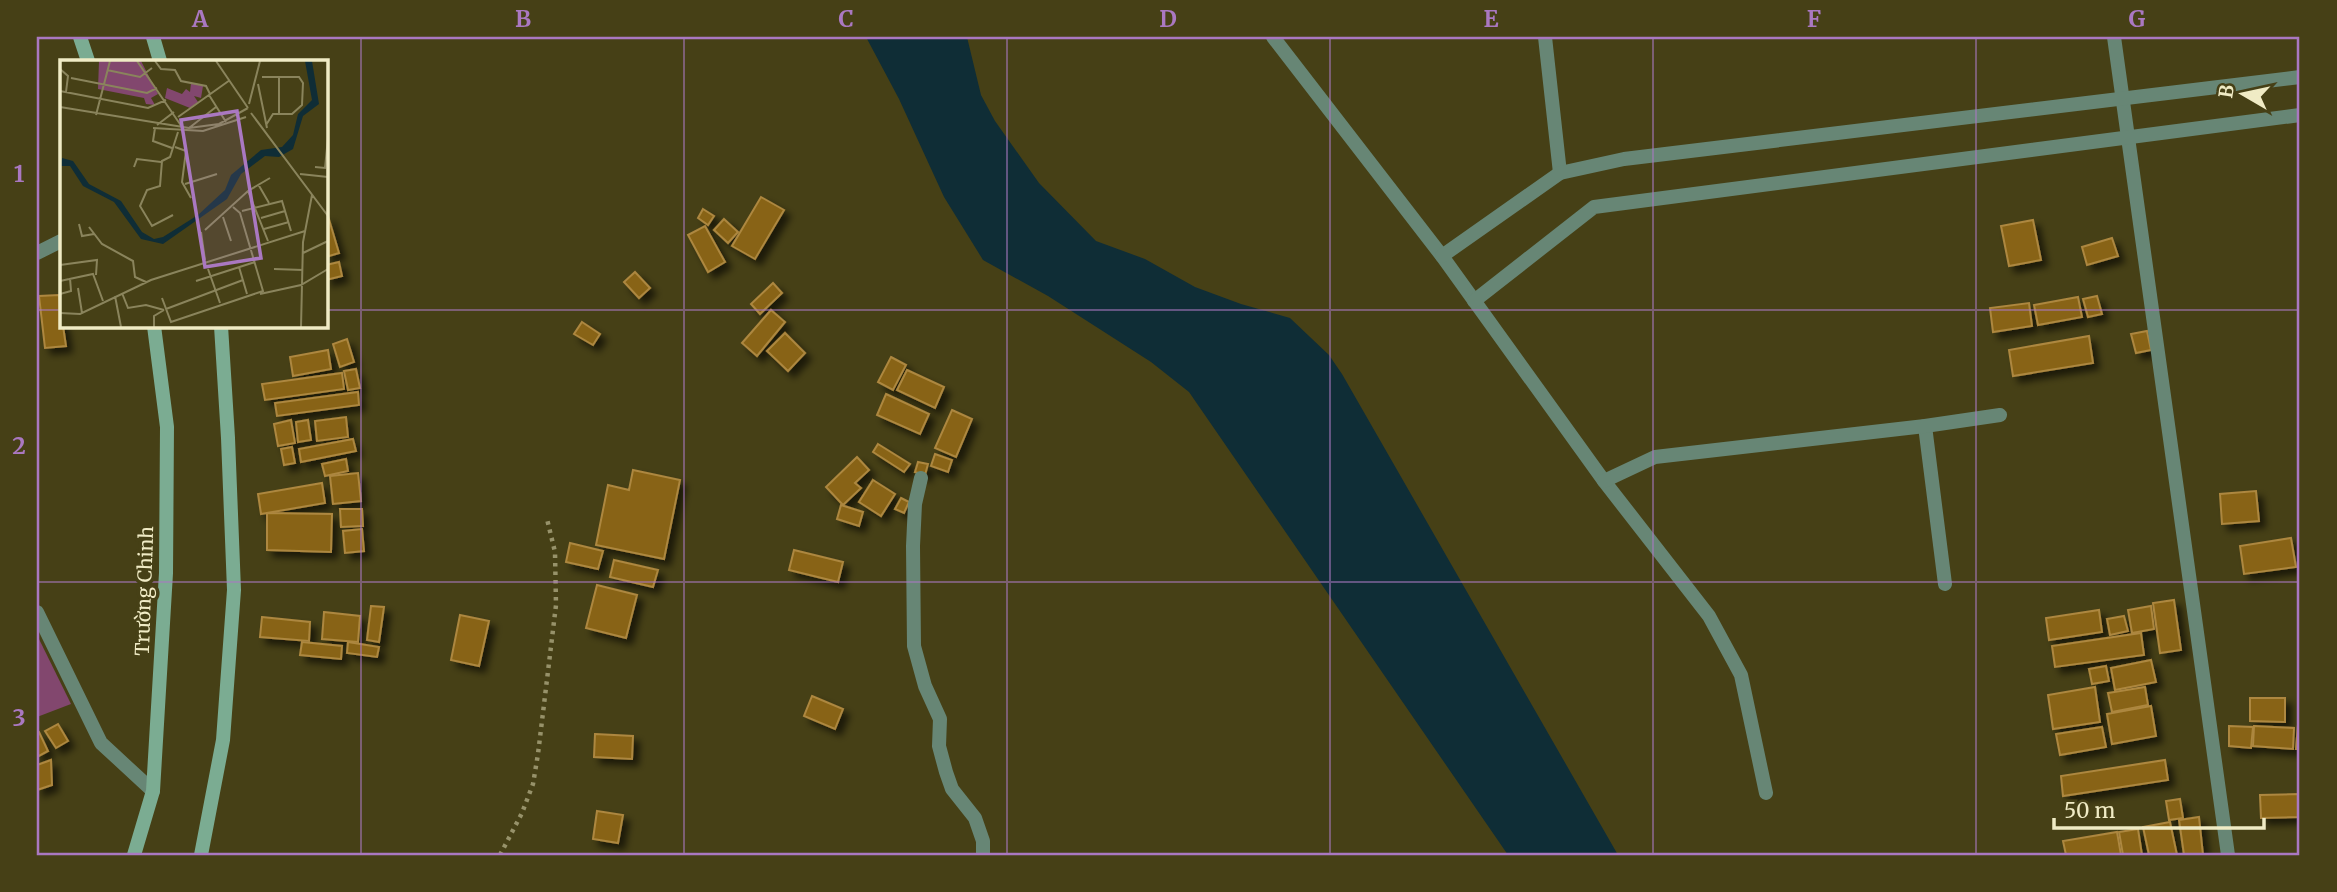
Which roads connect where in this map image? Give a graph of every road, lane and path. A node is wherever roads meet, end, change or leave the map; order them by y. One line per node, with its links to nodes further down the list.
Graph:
1 (80, 37): 6 (street)
2 (153, 37): 7 (street)
3 (1273, 37): 15 (street)
4 (1545, 37): 12 (street)
5 (2115, 37): 9 (street)
6 (88, 60)
7 (160, 60)
8 (2300, 77): 9 (street)
9 (2123, 99): 11 (street); 12 (street)
10 (2300, 115): 11 (street)
11 (2128, 136): 16 (street); 32 (street)
12 (1560, 173): 15 (street)
13 (60, 242): 14 (street)
14 (37, 253)
15 (1442, 256): 16 (street)
16 (1474, 301): 22 (street)
17 (153, 327): 26 (street, Trường Chinh)
18 (221, 327): 29 (street)
19 (2000, 415): 20 (street)
20 (1925, 426): 22 (street); 24 (street)
21 (921, 478): 31 (street)
22 (1604, 481): 27 (street)
23 (547, 519): 30 (path)
24 (1945, 584)
25 (37, 612): 26 (street)
26 (153, 791): 28 (street, Trường Chinh)
27 (1766, 793)
28 (134, 855)
29 (201, 855)
30 (500, 855)
31 (983, 855)
32 (2228, 855)

